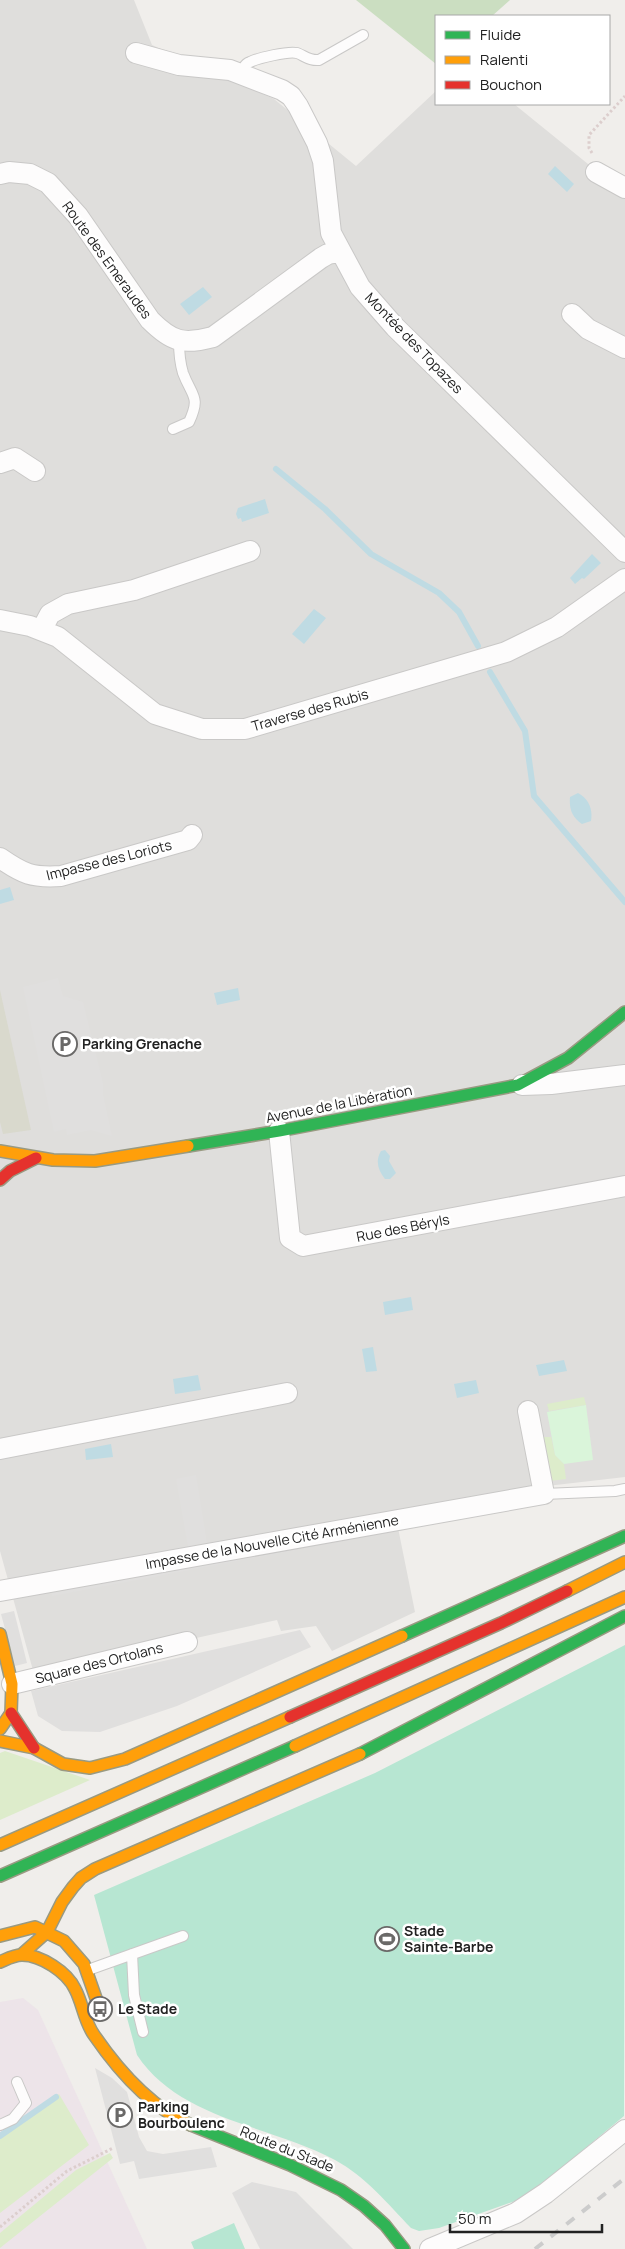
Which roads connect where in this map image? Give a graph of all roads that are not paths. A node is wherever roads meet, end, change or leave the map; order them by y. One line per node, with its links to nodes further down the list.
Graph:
1 (363, 35): 3 (lane)
2 (136, 54): 3 (street, Montée des Topazes)
3 (242, 74): 7 (street, Montée des Topazes)
4 (595, 163): 6 (street)
5 (0, 174): 9 (street, Route des Emeraudes)
6 (625, 188)
7 (340, 252): 9 (street); 15 (street, Montée des Topazes)
8 (572, 314): 10 (street)
9 (179, 341): 11 (lane)
10 (625, 348)
11 (173, 429)
12 (0, 463): 13 (street)
13 (35, 471)
14 (250, 551): 18 (street)
15 (625, 552)
16 (625, 579): 18 (street, Traverse des Rubis)
17 (0, 620): 18 (street, Traverse des Rubis)
18 (42, 629)
19 (192, 835): 20 (street, Impasse des Loriots)
20 (0, 858)
21 (625, 1012): 23 (main road, Avenue de la Libération)
22 (625, 1075): 23 (street)
23 (518, 1085): 24 (main road, Avenue de la Libération)
24 (279, 1131): 26 (main road, Avenue de la Libération); 28 (street, Rue des Béryls)
25 (0, 1151): 26 (main road, Avenue de la Libération)
26 (36, 1158): 27 (main road)
27 (0, 1180)
28 (625, 1186)
29 (287, 1393): 31 (street)
30 (528, 1412): 33 (street)
31 (0, 1449)
32 (625, 1488): 33 (lane)
33 (544, 1494): 36 (street, Impasse de la Nouvelle Cité Arménienne)
34 (625, 1536): 45 (main road)
35 (625, 1562): 46 (main road)
36 (0, 1591)
37 (625, 1596): 47 (main road)
38 (625, 1616): 48 (main road)
39 (0, 1634): 41 (main road)
40 (187, 1642): 41 (street, Square des Ortolans)
41 (12, 1684): 42 (main road)
42 (11, 1713): 43 (main road); 45 (main road)
43 (0, 1729)
44 (0, 1742): 45 (main road)
45 (34, 1748)
46 (0, 1844)
47 (0, 1876)
48 (47, 1932): 49 (main road); 52 (main road); 54 (main road)
49 (0, 1936)
50 (184, 1936): 51 (lane)
51 (132, 1954): 54 (lane); 57 (lane)
52 (21, 1955): 53 (main road); 55 (main road)
53 (0, 1962)
54 (86, 1971): 55 (lane); 56 (main road)
55 (69, 1979): 59 (main road, Route du Stade)
56 (103, 2017)
57 (143, 2032)
58 (111, 2040): 59 (main road, Route du Stade)
59 (124, 2073): 63 (main road, Route du Stade)
60 (17, 2082): 61 (lane)
61 (0, 2125)
62 (625, 2130): 64 (street)
63 (404, 2249)
64 (430, 2249)

